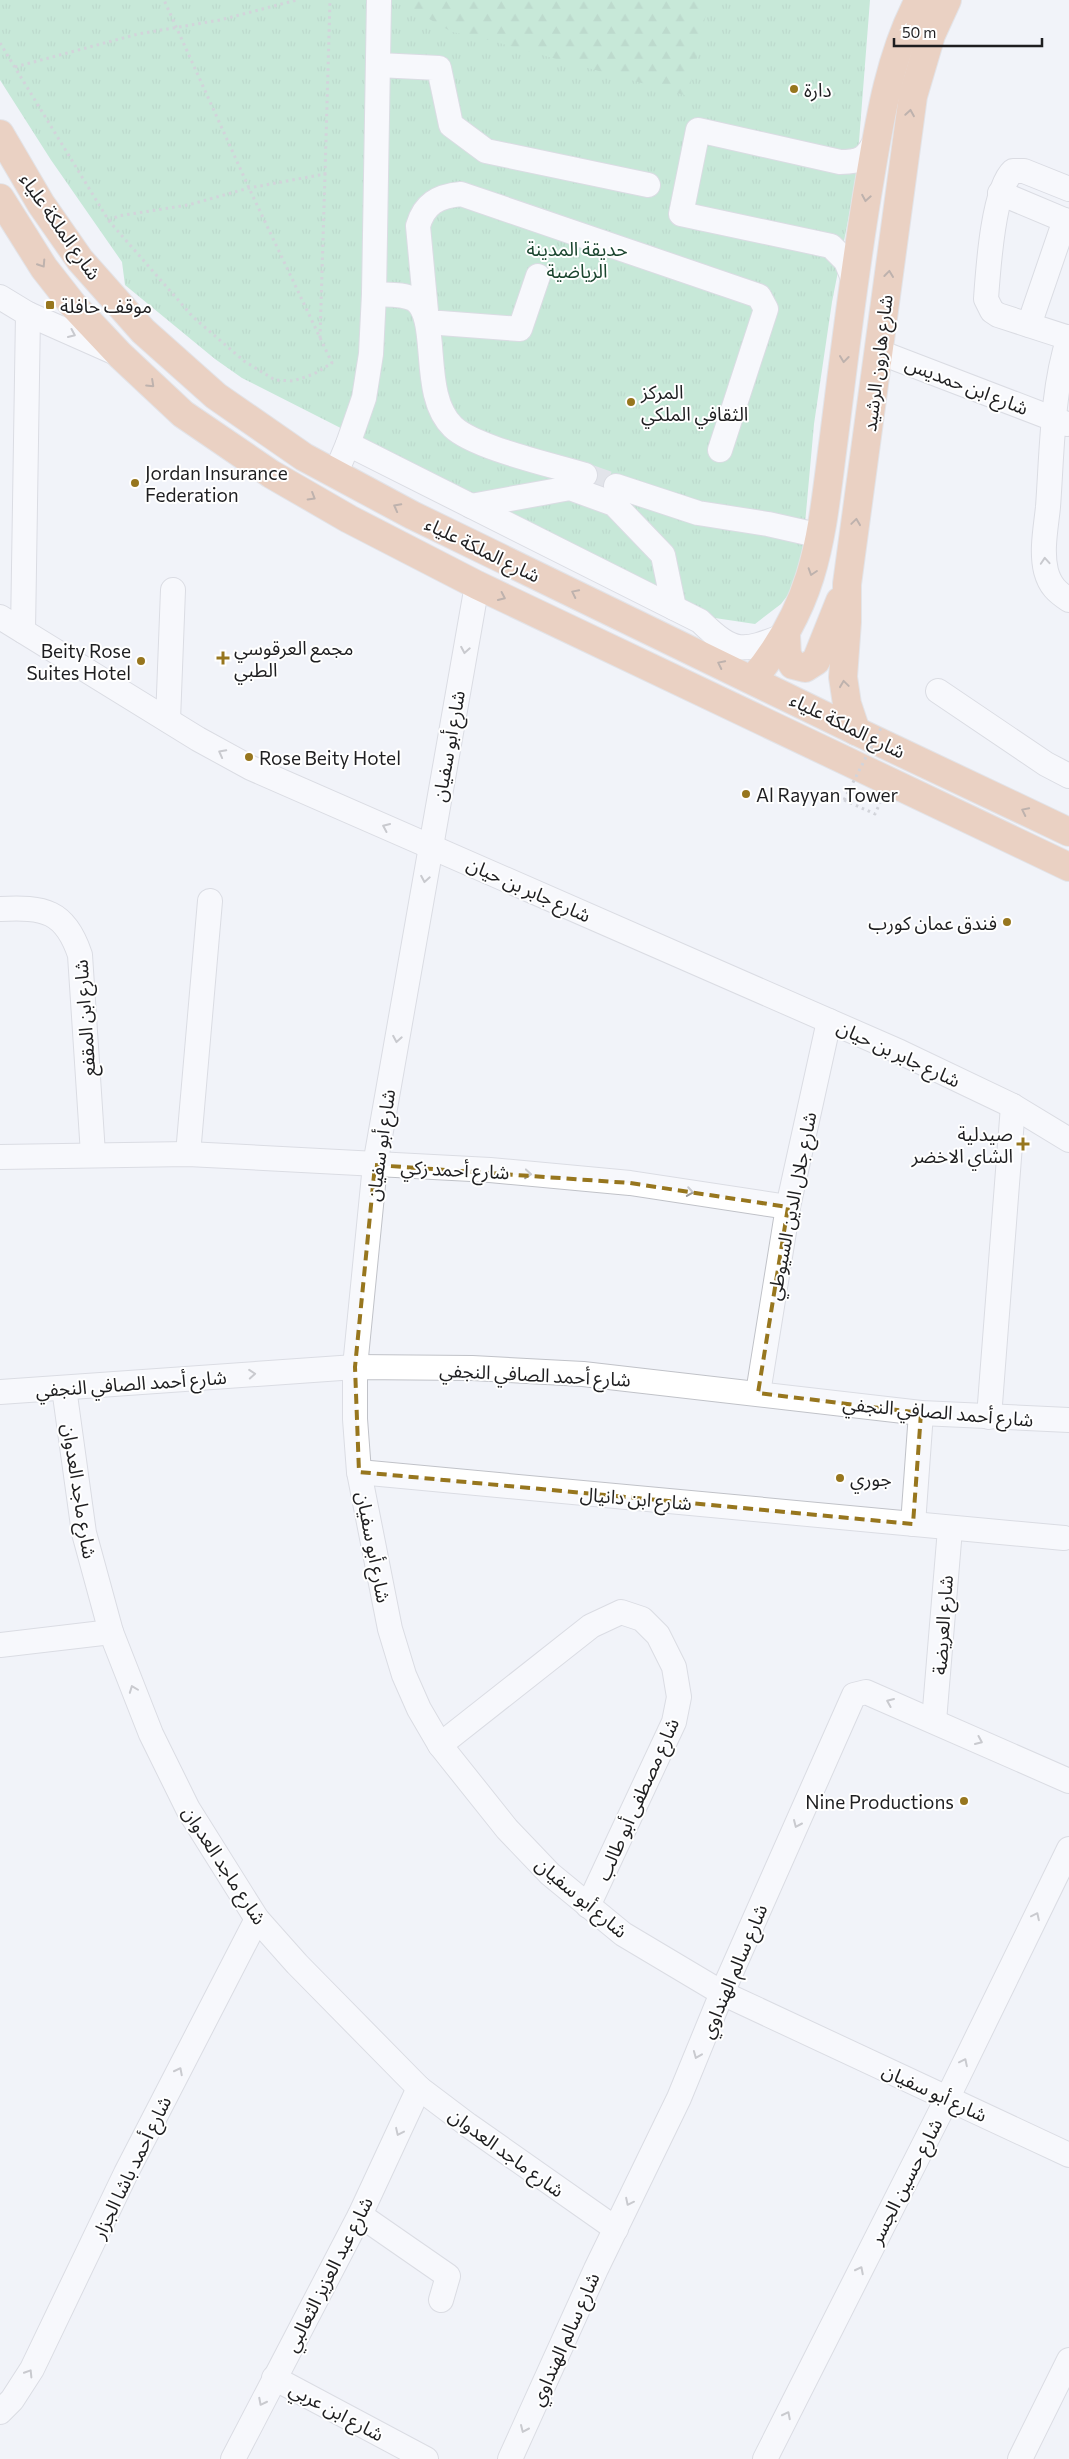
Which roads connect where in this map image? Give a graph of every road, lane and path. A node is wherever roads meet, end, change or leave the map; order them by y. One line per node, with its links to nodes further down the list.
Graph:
1 (164, 0): 7 (path)
2 (297, 0): 7 (path)
3 (330, 0): 13 (path)
4 (379, 0): 9 (street)
5 (919, 0): 12 (main road, شارع هارون الرشيد)
6 (947, 0): 30 (main road, شارع هارون الرشيد, one-way to 6)
7 (177, 28): 10 (path); 15 (path)
8 (0, 43): 10 (path)
9 (378, 65): 14 (street); 23 (street)
10 (15, 67): 19 (path)
11 (0, 134): 35 (main road, شارع الملكة علياء)
12 (876, 140): 22 (main road, شارع هارون الرشيد, one-way to 22); 22 (street)
13 (324, 174): 15 (path); 29 (path)
14 (648, 185)
15 (249, 188): 19 (path); 29 (path)
16 (1069, 189): 17 (street)
17 (1000, 193): 20 (street); 27 (street)
18 (0, 198): 31 (main road, شارع الملكة علياء, one-way to 31)
19 (109, 221): 29 (path)
20 (1067, 221): 27 (street)
21 (538, 276): 26 (street)
22 (854, 281): 39 (main road, شارع هارون الرشيد, one-way to 39)
23 (374, 294): 26 (street); 33 (street)
24 (0, 297): 25 (street)
25 (28, 314): 31 (street, one-way to 31); 46 (street)
26 (427, 322): 34 (street); 36 (street)
27 (1028, 325): 28 (street)
28 (1069, 337): 32 (street)
29 (320, 338)
30 (880, 352): 32 (street, شارع ابن حمديس); 40 (main road, شارع هارون الرشيد, one-way to 30)
31 (120, 355): 41 (main road, شارع الملكة علياء, one-way to 41)
32 (1062, 422): 43 (street, one-way to 32)
33 (348, 444): 35 (street); 38 (street)
34 (720, 450)
35 (334, 474): 48 (main road, شارع الملكة علياء, one-way to 35)
36 (585, 475)
37 (616, 486): 39 (street)
38 (471, 506): 44 (street); 44 (street)
39 (821, 536): 47 (main road, شارع هارون الرشيد, one-way to 47)
40 (846, 584): 47 (main road); 51 (main road, شارع هارون الرشيد, one-way to 40)
41 (477, 585): 55 (street, شارع أبو سفيان, one-way to 55); 56 (main road, شارع الملكة علياء, one-way to 56)
42 (173, 590): 50 (street)
43 (1069, 600)
44 (674, 608): 47 (street)
45 (0, 618): 46 (street, شارع جابر بن حيان)
46 (23, 631): 50 (street, شارع جابر بن حيان)
47 (786, 635): 48 (main road, شارع هارون الرشيد)
48 (753, 679): 51 (main road, شارع الملكة علياء)
49 (938, 691): 52 (street)
50 (168, 720): 55 (street, شارع جابر بن حيان, one-way to 50)
51 (869, 728): 53 (path, bridge); 54 (main road, شارع الملكة علياء, one-way to 51)
52 (1069, 776)
53 (875, 814)
54 (1069, 832)
55 (430, 846): 59 (street, شارع جابر بن حيان); 65 (street, شارع أبو سفيان, one-way to 65)
56 (1069, 867)
57 (210, 901): 63 (street)
58 (0, 910): 62 (street, شارع ابن المقفع)
59 (830, 1021): 60 (street, شارع جابر بن حيان); 66 (street, شارع جلال الدين السيوطي)
60 (1013, 1106): 61 (street, شارع جابر بن حيان); 72 (street)
61 (1069, 1140)
62 (93, 1154): 63 (street, شارع أحمد زكي); 64 (street, شارع أحمد زكي)
63 (188, 1154): 65 (street, شارع أحمد زكي)
64 (0, 1157)
65 (375, 1165): 66 (street, شارع أحمد زكي, one-way to 66); 67 (street, شارع أبو سفيان)
66 (788, 1207): 70 (street, شارع جلال الدين السيوطي)
67 (355, 1367): 68 (street, شارع أحمد الصافي النجفي, one-way to 67); 70 (street, شارع أحمد الصافي النجفي); 74 (street, شارع أبو سفيان)
68 (64, 1388): 69 (street, شارع أحمد الصافي النجفي); 78 (street, شارع ماجد العدوان)
69 (0, 1392)
70 (758, 1392): 71 (street, شارع أحمد الصافي النجفي)
71 (921, 1412): 72 (street, شارع أحمد الصافي النجفي); 75 (street)
72 (989, 1417): 73 (street, شارع أحمد الصافي النجفي)
73 (1069, 1420)
74 (360, 1472): 75 (street, شارع ابن دانيال); 81 (street, شارع أبو سفيان)
75 (913, 1524): 76 (street, شارع ابن دانيال)
76 (950, 1528): 77 (street, شارع ابن دانيال); 80 (street, شارع العريضة)
77 (1064, 1538)
78 (111, 1632): 79 (street); 85 (street, شارع ماجد العدوان, one-way to 78)
79 (0, 1645)
80 (934, 1721): 82 (street, شارع سالم الهنداوي, one-way to 82); 86 (street, شارع سالم الهنداوي, one-way to 86)
81 (440, 1745): 84 (street, شارع أبو سفيان); 84 (street, شارع مصطفى أبو طالب)
82 (1069, 1781)
83 (1069, 1848): 88 (street, شارع حسين الجسر, one-way to 83)
84 (588, 1906): 86 (street, شارع أبو سفيان)
85 (257, 1920): 87 (street, شارع ماجد العدوان); 95 (street, شارع أحمد باشا الجزار, one-way to 85)
86 (722, 1993): 88 (street, شارع أبو سفيان); 91 (street, شارع سالم الهنداوي, one-way to 91)
87 (419, 2088): 90 (street, شارع عبد العزيز الثعالبي, one-way to 90); 91 (street, شارع ماجد العدوان)
88 (948, 2097): 89 (street, شارع أبو سفيان); 99 (street, شارع حسين الجسر, one-way to 88)
89 (1069, 2155)
90 (360, 2215): 92 (street); 94 (street, شارع عبد العزيز الثعالبي)
91 (616, 2229): 98 (street, شارع سالم الهنداوي, one-way to 98)
92 (441, 2300)
93 (1069, 2360): 100 (street)
94 (274, 2378): 96 (street, شارع عبد العزيز الثعالبي, one-way to 96); 97 (street, شارع ابن عربي)
95 (0, 2412)
96 (233, 2459)
97 (426, 2459)
98 (510, 2459)
99 (765, 2459)
100 (1020, 2459)

